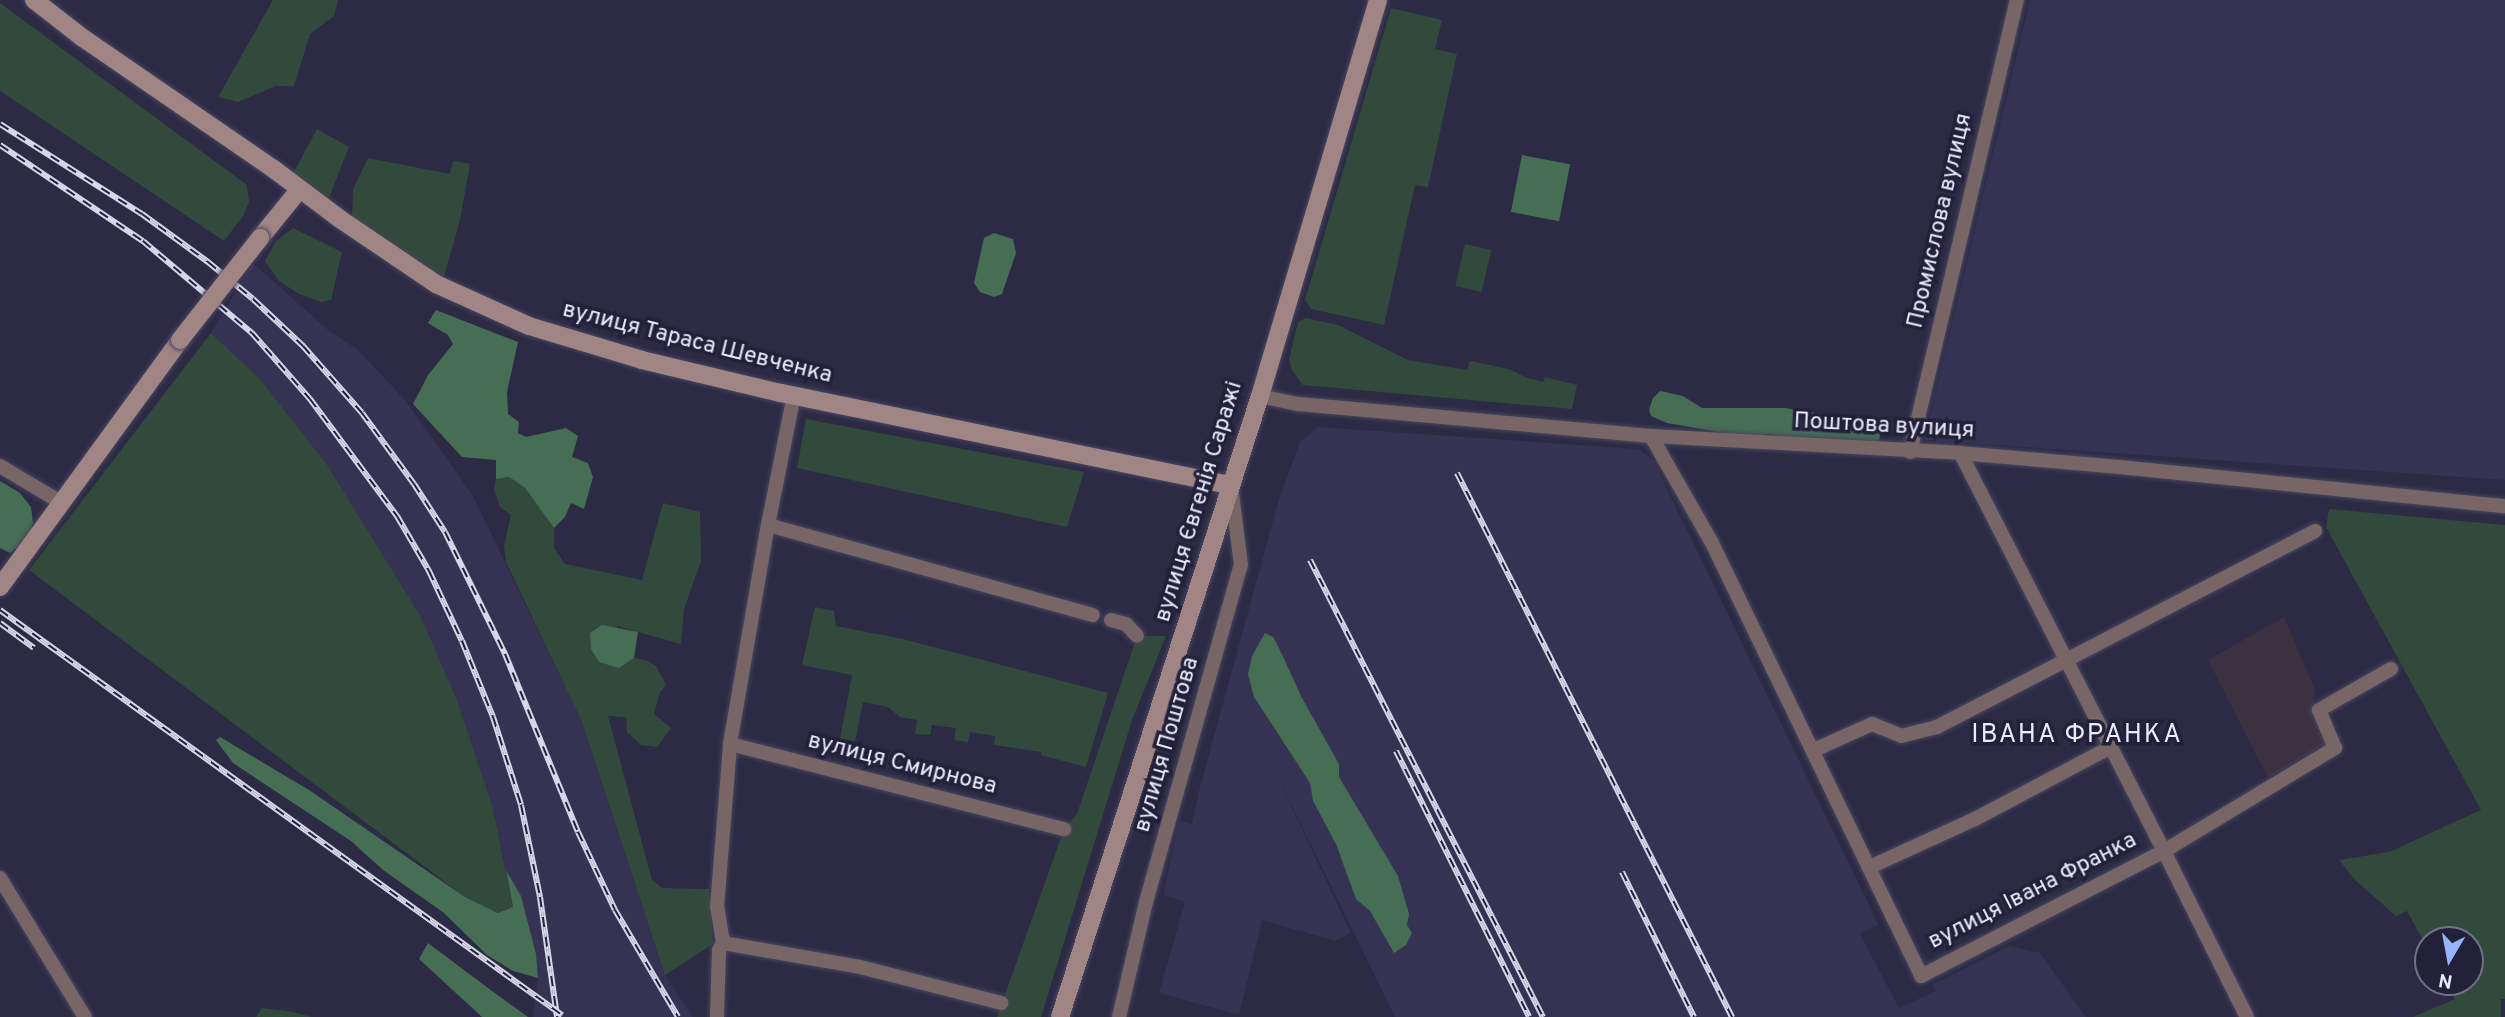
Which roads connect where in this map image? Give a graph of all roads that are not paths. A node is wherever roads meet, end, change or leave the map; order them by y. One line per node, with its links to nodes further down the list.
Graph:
1 (34, 0): 4 (main road, вулиця Тараса Шевченка)
2 (1378, 0): 6 (main road, вулиця Євгенія Саражі)
3 (2017, 0): 8 (street, Промислова вулиця)
4 (300, 189): 5 (main road, вулиця Тараса Шевченка); 12 (main road, bridge)
5 (794, 395): 11 (main road, вулиця Тараса Шевченка); 14 (street)
6 (1260, 396): 7 (street, Поштова вулиця); 11 (main road, вулиця Євгенія Саражі)
7 (1651, 436): 8 (street, Поштова вулиця); 24 (street, вулиця Івана Франка)
8 (1910, 452): 9 (street, Поштова вулиця)
9 (1960, 453): 13 (street, Поштова вулиця); 20 (street, вулиця Івана Франка)
10 (0, 466): 12 (street)
11 (1231, 485): 33 (main road, вулиця Євгенія Саражі); 34 (street, вулиця Поштова)
12 (62, 503): 16 (main road)
13 (2505, 506)
14 (768, 526): 17 (street); 22 (street)
15 (2315, 531): 20 (street)
16 (0, 587)
17 (1093, 615)
18 (1111, 620): 19 (street)
19 (1137, 636)
20 (2065, 658): 23 (street, вулиця Івана Франка); 24 (street)
21 (2391, 669): 26 (street, вулиця Івана Франка)
22 (730, 744): 25 (street, вулиця Смирнова); 29 (street)
23 (2111, 747): 26 (street, вулиця Івана Франка); 27 (street)
24 (1814, 750): 27 (street, вулиця Івана Франка)
25 (1064, 829)
26 (2164, 851): 27 (street, вулиця Івана Франка); 35 (street, вулиця Івана Франка)
27 (1870, 867)
28 (0, 878): 31 (street)
29 (723, 943): 30 (street); 32 (street)
30 (1001, 1003)
31 (85, 1017)
32 (718, 1017)
33 (1060, 1017)
34 (1119, 1017)
35 (2247, 1017)

